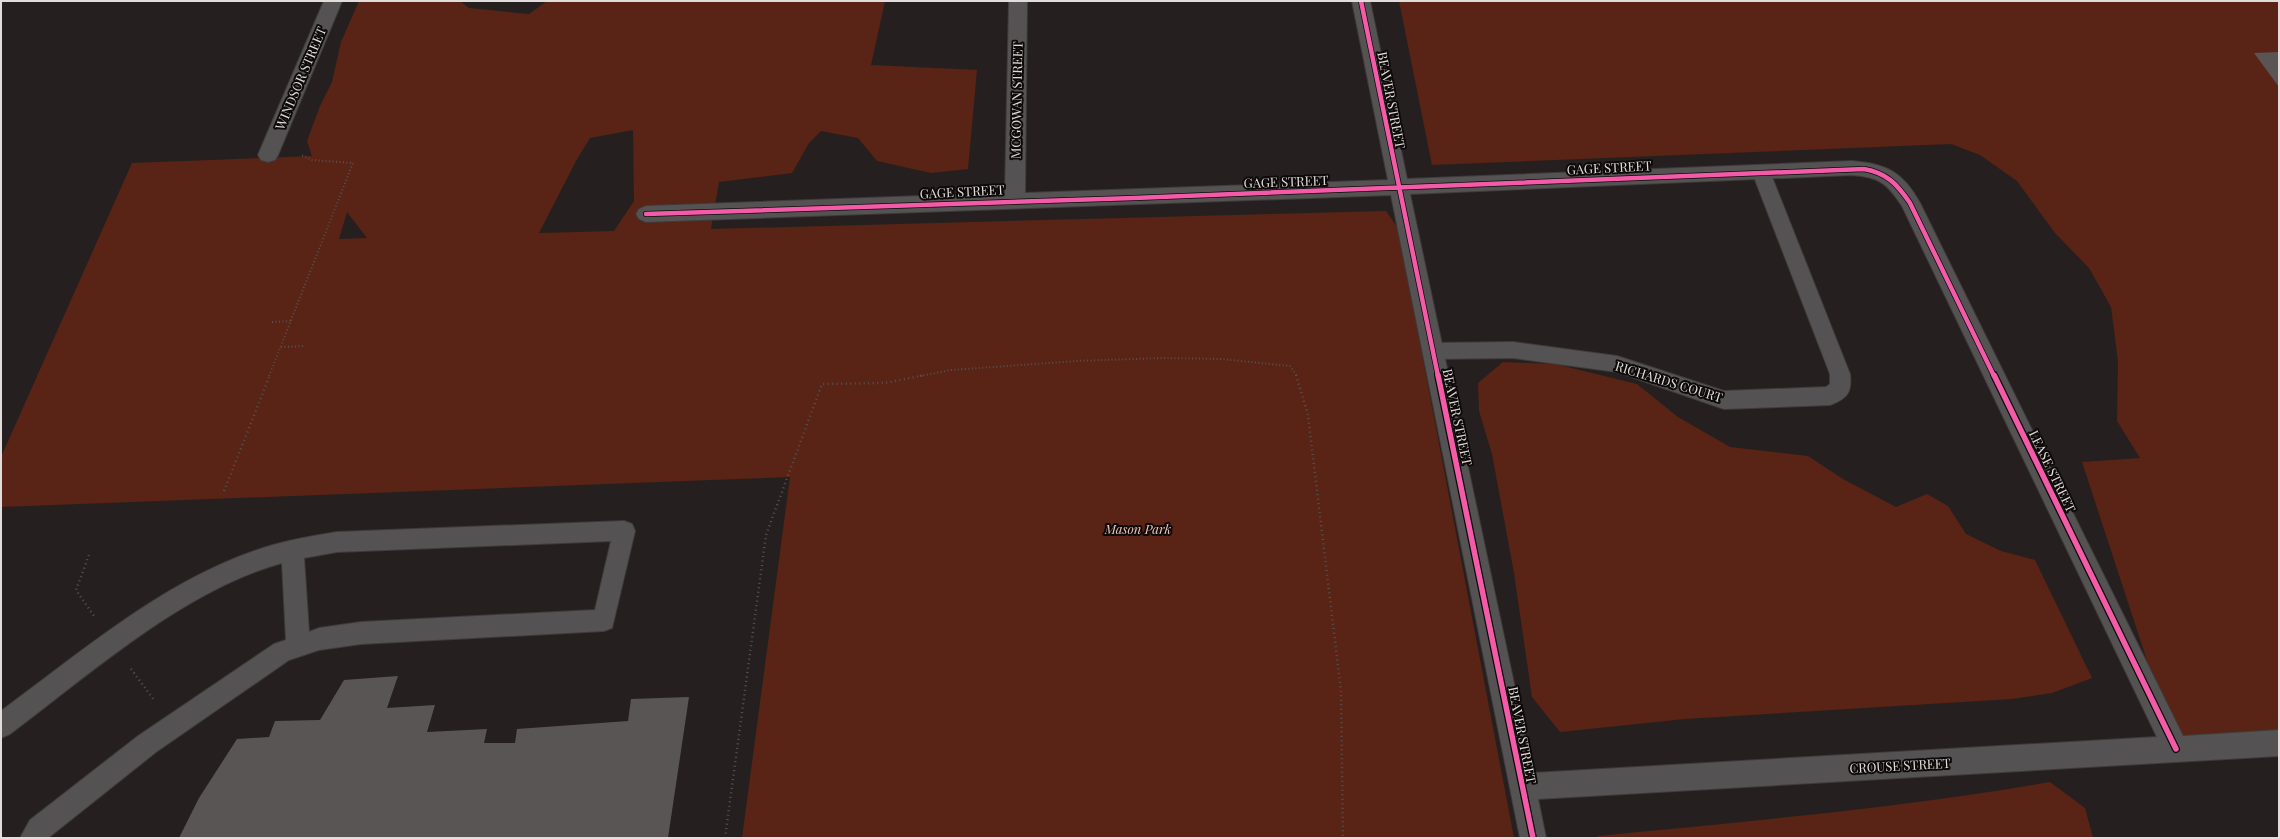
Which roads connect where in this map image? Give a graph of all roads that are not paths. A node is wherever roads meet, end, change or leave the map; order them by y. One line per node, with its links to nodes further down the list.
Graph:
1 (333, 1): 4 (street, WINDSOR STREET)
2 (1018, 1): 7 (street, MCGOWAN STREET)
3 (1361, 1): 6 (street, BEAVER STREET)
4 (268, 155)
5 (1761, 172): 6 (street, GAGE STREET); 8 (street, GAGE STREET); 10 (lane, RICHARDS COURT)
6 (1398, 187): 7 (street, GAGE STREET); 10 (street, BEAVER STREET)
7 (1015, 200): 9 (street, GAGE STREET)
8 (1910, 203): 15 (street, LEASE STREET)
9 (646, 214)
10 (1433, 351): 16 (street, BEAVER STREET)
11 (292, 550): 12 (lane); 12 (lane); 13 (lane)
12 (298, 646): 17 (lane)
13 (1, 726)
14 (2279, 743): 15 (street, CROUSE STREET)
15 (2176, 749): 16 (street, CROUSE STREET)
16 (1522, 787): 18 (street, BEAVER STREET)
17 (33, 838)
18 (1533, 838)

